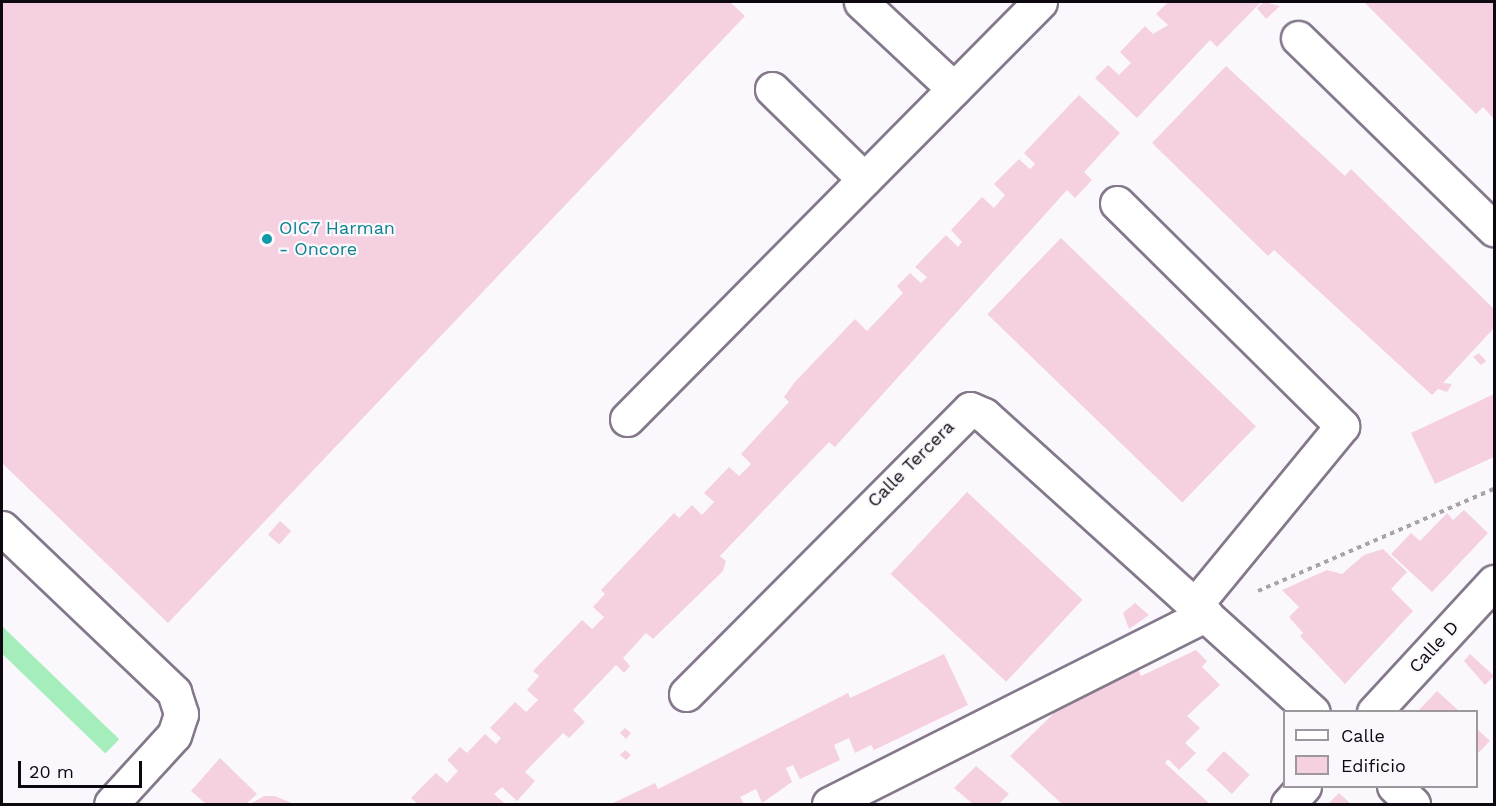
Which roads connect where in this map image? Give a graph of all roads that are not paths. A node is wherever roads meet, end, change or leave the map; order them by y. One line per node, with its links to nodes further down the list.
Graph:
1 (861, 2): 5 (street)
2 (1040, 2): 5 (street)
3 (1298, 38): 8 (street)
4 (772, 89): 6 (street)
5 (954, 89): 6 (street)
6 (864, 179): 9 (street)
7 (1117, 203): 12 (street)
8 (1494, 229)
9 (627, 419)
10 (2, 528): 18 (street)
11 (1494, 582): 15 (street, Calle D)
12 (1201, 609): 13 (street, Calle Tercera); 14 (street, Calle Tercera); 19 (street)
13 (686, 694)
14 (1312, 710)
15 (1375, 710)
16 (1302, 788): 20 (street)
17 (1396, 788): 21 (street)
18 (111, 804)
19 (829, 804)
20 (1288, 804)
21 (1413, 804)

